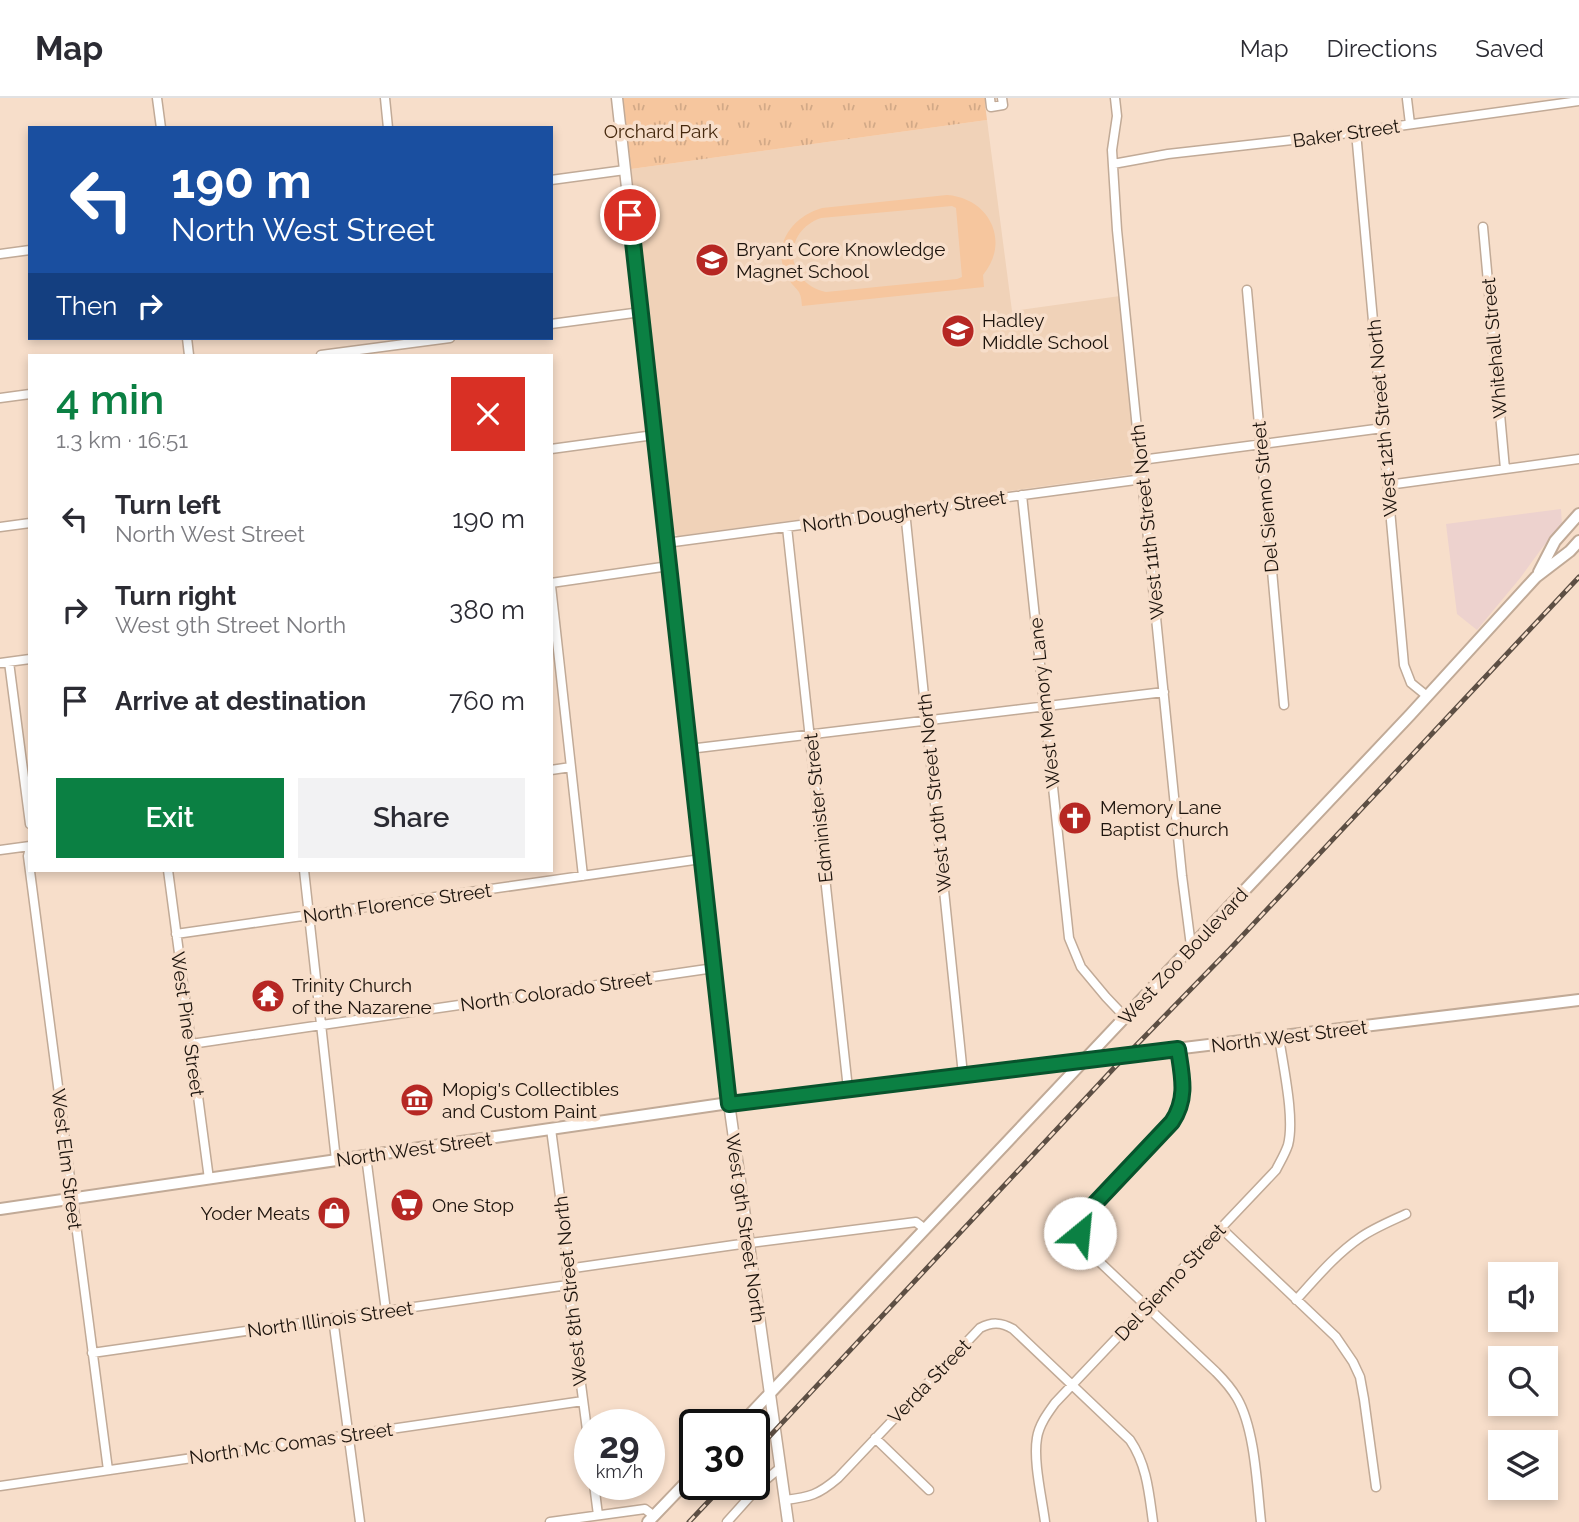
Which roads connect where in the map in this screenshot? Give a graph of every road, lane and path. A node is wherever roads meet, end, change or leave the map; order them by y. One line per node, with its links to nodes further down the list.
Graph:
1 (158, 98): 10 (street)
2 (385, 98): 11 (street)
3 (617, 98): 14 (street, West 9th Street North)
4 (990, 98): 7 (street)
5 (1115, 98): 13 (street, West 11th Street North)
6 (1407, 99): 9 (street)
7 (1002, 101)
8 (1579, 101): 9 (street, Baker Street)
9 (1410, 124): 12 (street, Baker Street)
10 (161, 126)
11 (388, 126)
12 (1356, 131): 13 (street, Baker Street); 26 (street, West 12th Street North)
13 (1113, 164): 30 (street, West 11th Street North)
14 (625, 170): 15 (street); 20 (street, West 9th Street North)
15 (553, 180)
16 (1483, 227): 32 (street, Whitehall Street)
17 (28, 250): 18 (street)
18 (0, 254)
19 (1247, 290): 28 (street, Del Sienno Street)
20 (641, 312): 21 (street); 27 (street, West 9th Street North)
21 (553, 324)
22 (412, 340): 23 (street)
23 (327, 354)
24 (28, 394): 25 (street)
25 (0, 398)
26 (1383, 428): 28 (street); 34 (street, West 12th Street North)
27 (654, 435): 29 (street); 42 (street, West 9th Street North)
28 (1261, 444): 30 (street); 51 (street, Del Sienno Street)
29 (553, 449)
30 (1141, 460): 33 (street, West 11th Street North)
31 (1579, 460): 32 (street)
32 (1505, 469): 34 (street)
33 (1143, 479): 35 (street, North Dougherty Street); 49 (street, West 11th Street North)
34 (1388, 485): 50 (street, West 12th Street North)
35 (1022, 495): 36 (street, North Dougherty Street); 52 (street, West Memory Lane)
36 (905, 511): 40 (street, North Dougherty Street); 53 (street, West 10th Street North)
37 (1579, 514): 44 (main road, West Zoo Boulevard)
38 (28, 523): 39 (street)
39 (0, 527)
40 (787, 527): 42 (street, North Dougherty Street); 54 (street, Edminister Street)
41 (1579, 541): 44 (main road, West Zoo Boulevard)
42 (666, 543): 43 (street, West 9th Street North)
43 (669, 566): 45 (street); 55 (street, West 9th Street North)
44 (1536, 577): 50 (main road, West Zoo Boulevard)
45 (553, 585)
46 (553, 603): 56 (street)
47 (28, 659): 48 (street)
48 (5, 662): 58 (street)
49 (1164, 692): 52 (street); 68 (street, West 11th Street North)
50 (1427, 696): 68 (main road, West Zoo Boulevard)
51 (1284, 705)
52 (1044, 706): 53 (street); 71 (street, West Memory Lane)
53 (927, 721): 54 (street); 77 (street, West 10th Street North)
54 (810, 735): 55 (street); 78 (street, Edminister Street)
55 (689, 749): 61 (street, West 9th Street North)
56 (571, 767): 57 (street); 65 (street)
57 (553, 770)
58 (28, 811)
59 (28, 847): 60 (street)
60 (0, 850)
61 (702, 859): 65 (street, North Florence Street); 69 (street, West 9th Street North)
62 (30, 872): 84 (street, West Elm Street)
63 (168, 872): 67 (street, West Pine Street)
64 (304, 872): 66 (street)
65 (583, 876): 66 (street, North Florence Street)
66 (310, 916): 67 (street, North Florence Street); 72 (street)
67 (176, 934): 74 (street, West Pine Street)
68 (1191, 946): 71 (main road, West Zoo Boulevard)
69 (714, 968): 72 (street, North Colorado Street); 79 (street, West 9th Street North)
70 (1579, 1000): 73 (main road, North West Street)
71 (1125, 1017): 76 (main road, West Zoo Boulevard)
72 (321, 1025): 74 (street, North Colorado Street); 82 (street)
73 (1279, 1037): 75 (main road, North West Street); 87 (street, Del Sienno Street)
74 (191, 1044): 83 (street, West Pine Street)
75 (1178, 1049): 76 (main road, North West Street); 93 (street)
76 (1084, 1060): 77 (main road, North West Street); 88 (main road, West Zoo Boulevard)
77 (963, 1074): 78 (main road, North West Street)
78 (848, 1089): 79 (main road, North West Street)
79 (729, 1104): 80 (main road, North West Street); 89 (street, West 9th Street North)
80 (551, 1129): 81 (main road, North West Street); 90 (street, West 8th Street North)
81 (366, 1156): 82 (main road, North West Street); 94 (street)
82 (336, 1160): 83 (main road, North West Street)
83 (208, 1179): 84 (main road, North West Street)
84 (72, 1199): 85 (main road, North West Street); 96 (street, West Elm Street)
85 (0, 1209)
86 (1406, 1214): 92 (street)
87 (1221, 1228): 92 (street); 93 (street, Del Sienno Street)
88 (925, 1229): 89 (street); 98 (main road, West Zoo Boulevard)
89 (748, 1243): 90 (street); 98 (street, West 9th Street North)
90 (566, 1269): 91 (street, West 8th Street North)
91 (568, 1285): 94 (street, North Illinois Street); 99 (street, West 8th Street North)
92 (1296, 1300): 107 (street)
93 (1147, 1307): 97 (street, Del Sienno Street); 120 (street)
94 (386, 1311): 95 (street, North Illinois Street)
95 (333, 1318): 96 (street, North Illinois Street); 102 (street)
96 (92, 1353): 105 (street, West Elm Street)
97 (1072, 1385): 103 (street, Verda Street); 118 (street, Del Sienno Street); 119 (street)
98 (770, 1394): 101 (main road, West Zoo Boulevard); 104 (street, West 9th Street North)
99 (583, 1401): 100 (street, West 8th Street North); 102 (street, North Mc Comas Street)
100 (584, 1409)
101 (756, 1409)
102 (348, 1435): 105 (street, North Mc Comas Street); 114 (street)
103 (875, 1438): 109 (street); 111 (street, Verda Street)
104 (780, 1468): 111 (street, West 9th Street North); 116 (street)
105 (108, 1470): 106 (street, North Mc Comas Street)
106 (0, 1486)
107 (1376, 1487)
108 (679, 1490): 113 (main road)
109 (929, 1490)
110 (596, 1500): 112 (street)
111 (785, 1500): 117 (street, West 9th Street North)
112 (598, 1515): 113 (street); 115 (street)
113 (651, 1519)
114 (360, 1522)
115 (550, 1522)
116 (727, 1522)
117 (788, 1522)
118 (1045, 1522)
119 (1153, 1522)
120 (1261, 1522)

